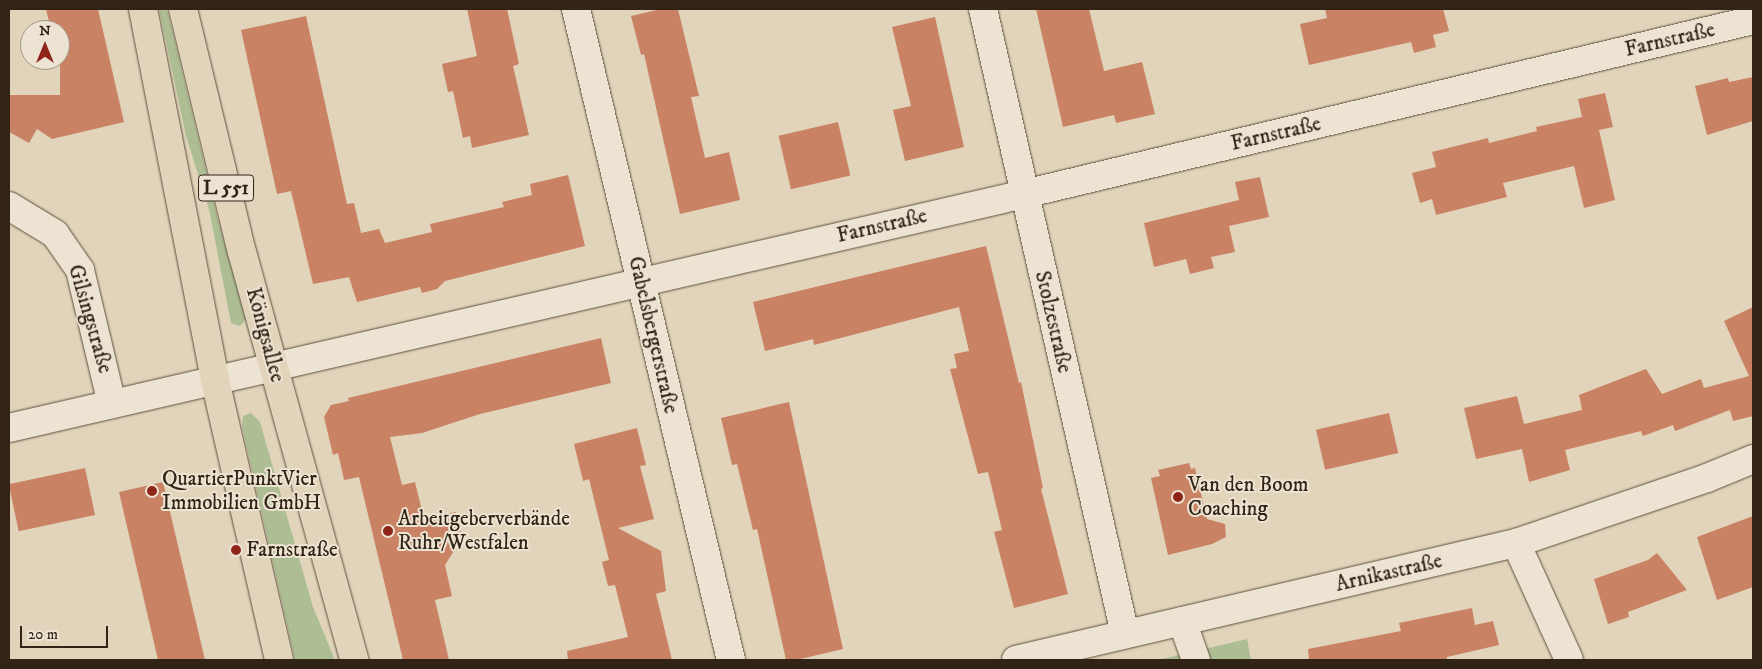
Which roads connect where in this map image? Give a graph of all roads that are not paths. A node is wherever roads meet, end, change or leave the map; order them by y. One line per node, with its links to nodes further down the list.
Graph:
1 (143, 9): 10 (main road, L 551)
2 (183, 9): 9 (main road, Königsallee / L 551)
3 (576, 9): 8 (street, Gabelsbergerstraße)
4 (983, 9): 6 (street, Stolzestraße)
5 (1753, 20): 6 (street, Farnstraße)
6 (1024, 194): 8 (street, Farnstraße); 16 (street, Stolzestraße)
7 (9, 206): 11 (street, Gilsingstraße)
8 (640, 281): 9 (street, Farnstraße); 19 (street, Gabelsbergerstraße)
9 (273, 367): 10 (street, Farnstraße); 18 (main road, Königsallee / L 551)
10 (215, 380): 11 (street, Farnstraße); 17 (main road, L 551)
11 (112, 404): 12 (street, Farnstraße)
12 (9, 428)
13 (1753, 459): 14 (street, Arnikastraße)
14 (1516, 544): 15 (street, Arnikastraße); 22 (street)
15 (1182, 621): 16 (street, Arnikastraße); 21 (street)
16 (1125, 634): 20 (street, Arnikastraße)
17 (279, 660)
18 (354, 660)
19 (731, 660)
20 (1016, 660)
21 (1196, 660)
22 (1568, 660)

